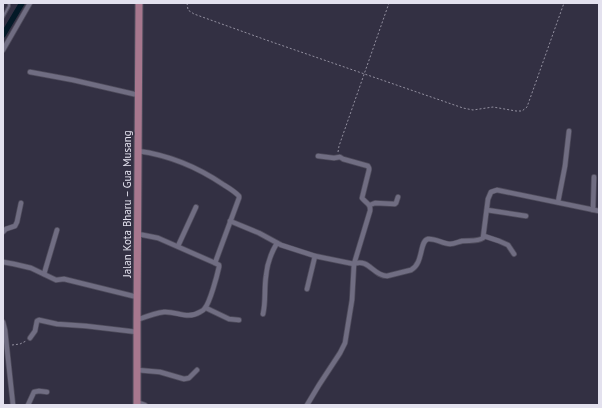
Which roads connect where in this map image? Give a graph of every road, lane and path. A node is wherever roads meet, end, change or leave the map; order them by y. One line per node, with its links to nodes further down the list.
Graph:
1 (9, 3): 7 (lane)
2 (30, 3): 8 (street)
3 (139, 3): 11 (main road, Jalan Kota Bharu – Gua Musang)
4 (187, 3): 10 (path)
5 (389, 3): 10 (path)
6 (564, 3): 10 (path)
7 (3, 17)
8 (3, 50)
9 (30, 72): 11 (street)
10 (365, 74): 15 (path)
11 (138, 95): 13 (main road, Jalan Kota Bharu – Gua Musang)
12 (569, 131): 18 (street)
13 (138, 151): 26 (street); 29 (main road, Jalan Kota Bharu – Gua Musang)
14 (318, 156): 15 (street)
15 (340, 157): 20 (street)
16 (594, 177): 23 (street)
17 (398, 197): 20 (street)
18 (558, 202): 22 (street); 23 (street)
19 (21, 203): 28 (street)
20 (370, 205): 37 (street)
21 (196, 207): 32 (street)
22 (487, 210): 25 (street); 30 (street)
23 (593, 210): 24 (street)
24 (599, 211)
25 (526, 216)
26 (230, 221): 31 (street); 36 (street)
27 (57, 230): 38 (street)
28 (3, 232)
29 (138, 234): 32 (street); 40 (main road, Jalan Kota Bharu – Gua Musang)
30 (484, 236): 33 (street); 37 (street)
31 (277, 244): 34 (street); 42 (street)
32 (178, 246): 36 (street)
33 (514, 254)
34 (315, 256): 37 (street); 39 (street)
35 (3, 262): 38 (street)
36 (215, 263): 41 (street)
37 (354, 264): 56 (street)
38 (44, 274): 40 (street)
39 (307, 289)
40 (137, 296): 43 (main road, Jalan Kota Bharu – Gua Musang)
41 (206, 308): 43 (street); 44 (street)
42 (263, 314)
43 (137, 320): 46 (main road, Jalan Kota Bharu – Gua Musang)
44 (239, 320)
45 (3, 322): 48 (street)
46 (137, 332): 47 (street); 49 (main road, Jalan Kota Bharu – Gua Musang)
47 (30, 338): 48 (path)
48 (5, 347): 53 (street)
49 (137, 370): 50 (street); 52 (main road, Jalan Kota Bharu – Gua Musang)
50 (197, 370)
51 (47, 392): 54 (street)
52 (137, 404): 55 (street)
53 (13, 405)
54 (28, 405)
55 (146, 405)
56 (307, 405)

